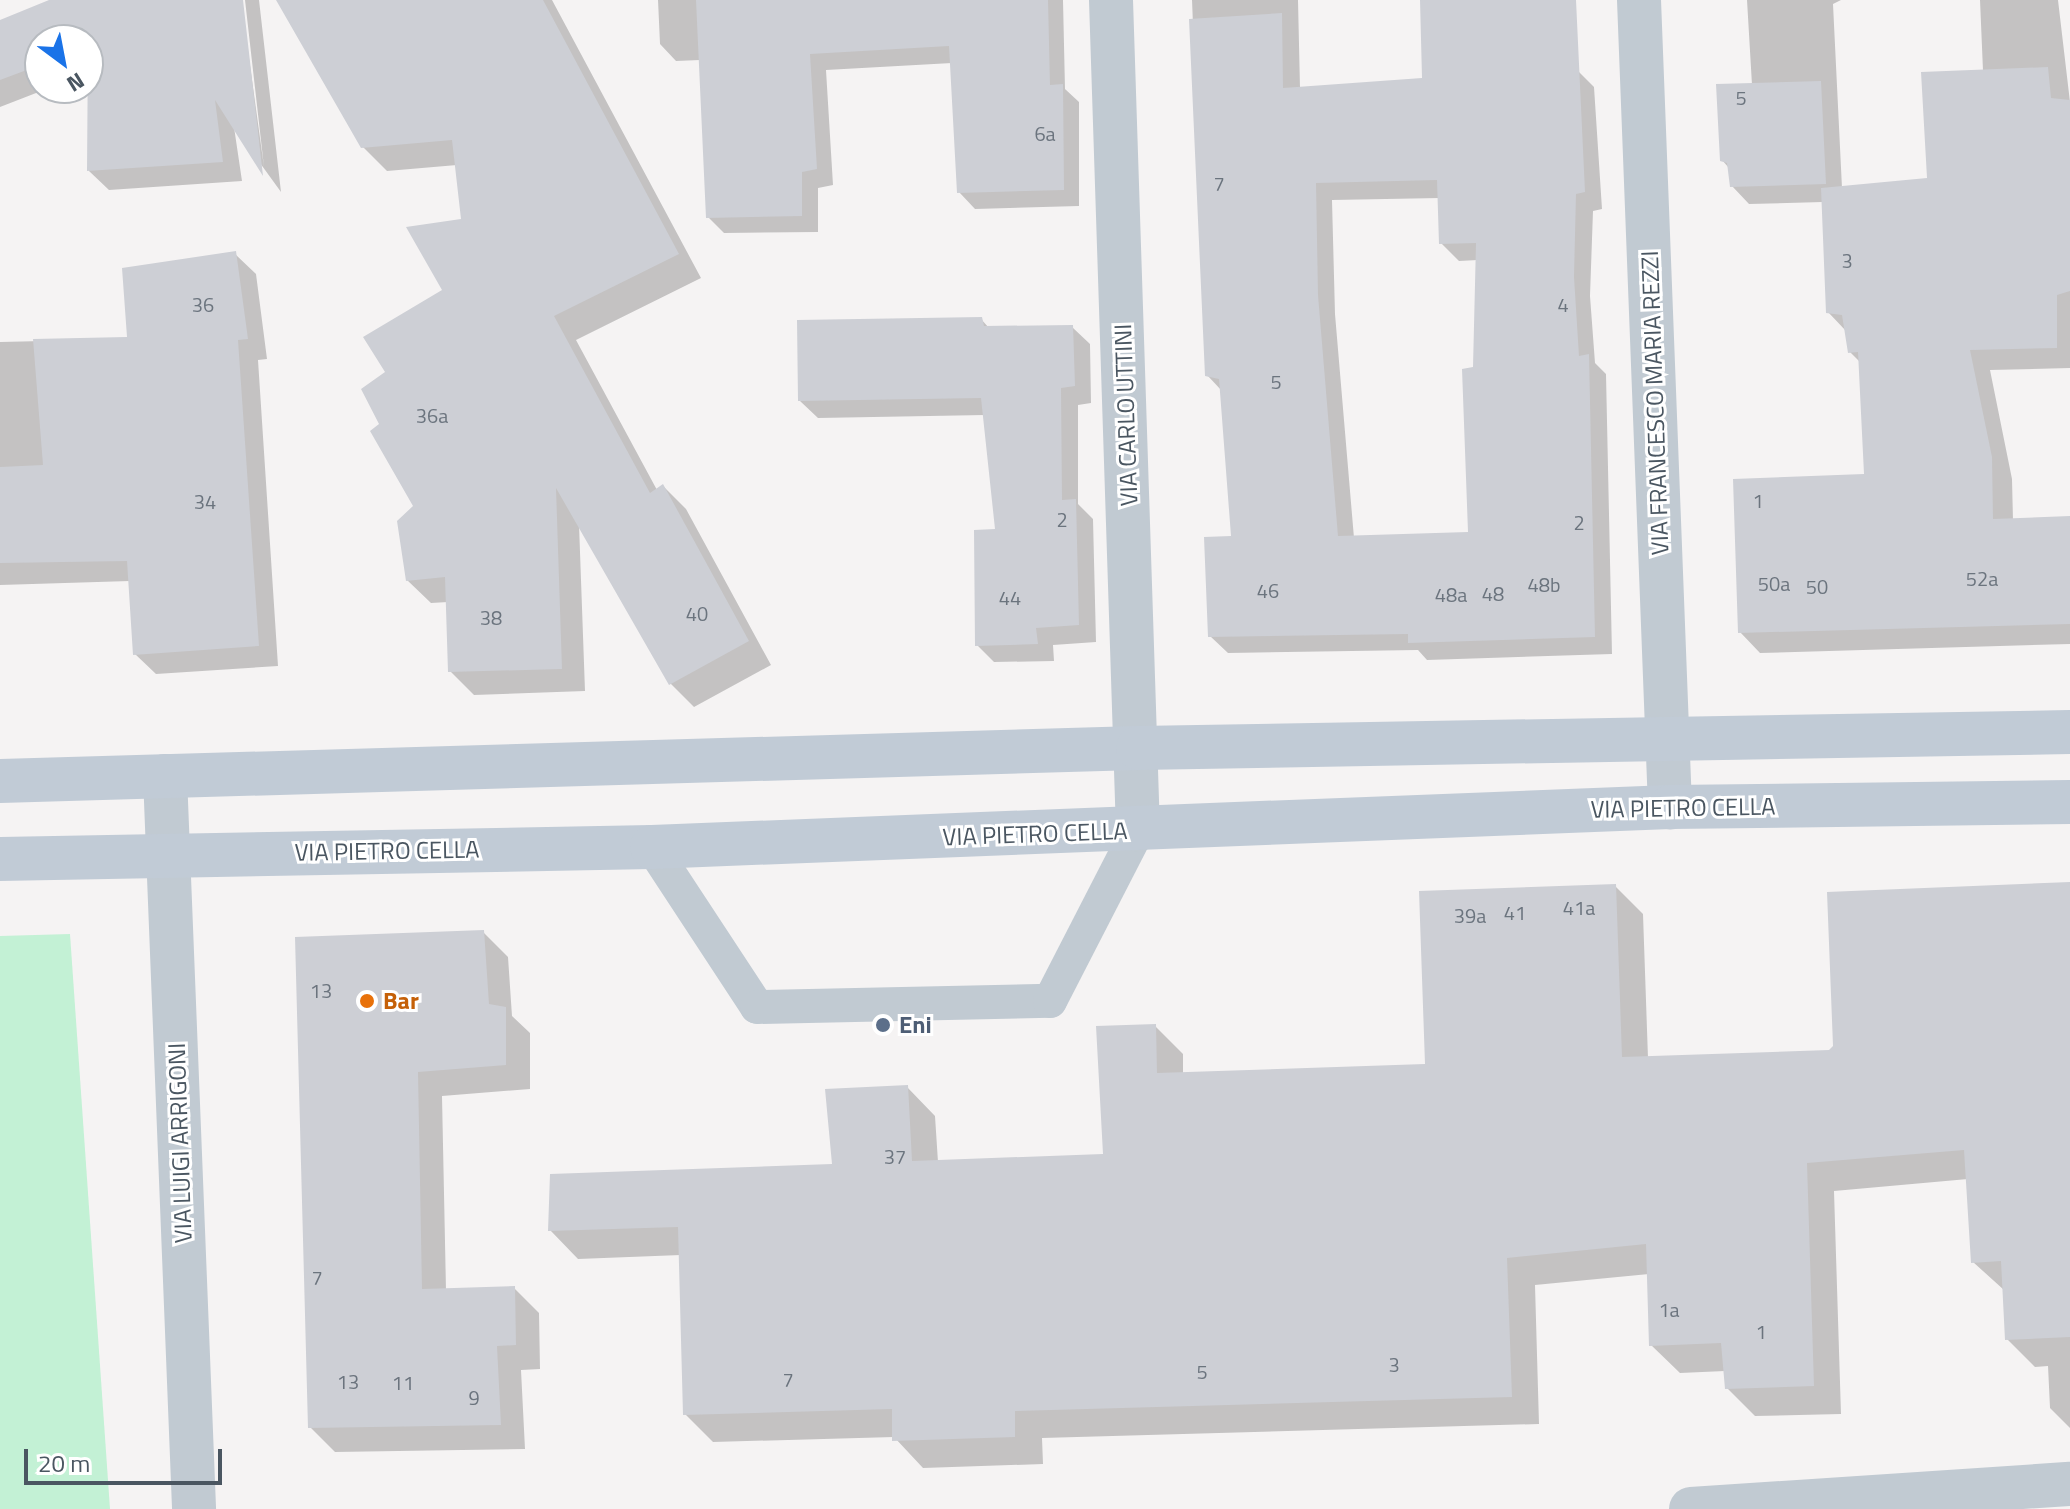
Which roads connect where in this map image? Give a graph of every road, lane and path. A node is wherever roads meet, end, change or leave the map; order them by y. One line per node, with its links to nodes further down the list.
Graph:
1 (1111, 0): 5 (street, VIA CARLO UTTINI)
2 (1639, 0): 4 (street, VIA FRANCESCO MARIA REZZI)
3 (2070, 732): 4 (main road)
4 (1668, 736): 5 (main road); 9 (street, VIA FRANCESCO MARIA REZZI)
5 (1138, 748): 6 (main road); 10 (street, VIA CARLO UTTINI)
6 (165, 776): 7 (main road); 12 (street, VIA LUIGI ARRIGONI)
7 (0, 781)
8 (2070, 802): 9 (main road, VIA PIETRO CELLA)
9 (1670, 807): 10 (main road, VIA PIETRO CELLA)
10 (1138, 830): 11 (main road, VIA PIETRO CELLA); 11 (lane)
11 (652, 847): 12 (main road, VIA PIETRO CELLA)
12 (169, 853): 13 (main road, VIA PIETRO CELLA); 15 (street, VIA LUIGI ARRIGONI)
13 (0, 859)
14 (2070, 1484): 16 (street)
15 (194, 1509)
16 (1691, 1509)

